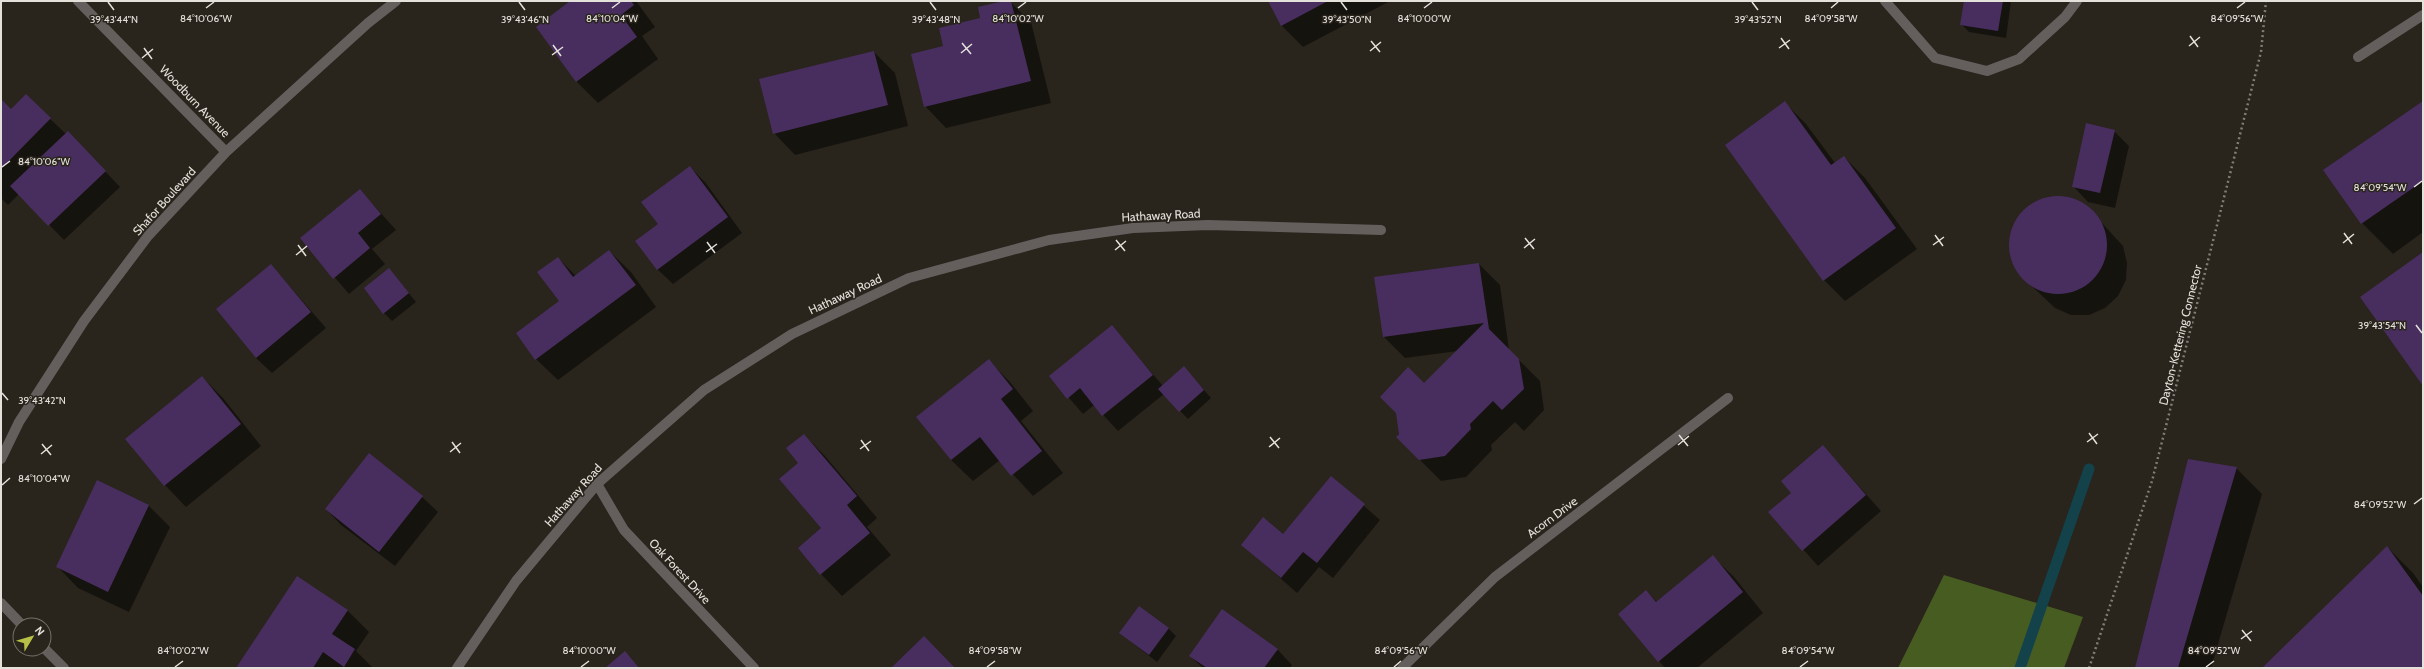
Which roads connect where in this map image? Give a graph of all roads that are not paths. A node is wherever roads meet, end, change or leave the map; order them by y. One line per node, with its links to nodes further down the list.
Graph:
1 (78, 1): 7 (street, Woodburn Avenue)
2 (396, 1): 7 (street, Shafor Boulevard)
3 (1885, 1): 4 (street)
4 (2077, 1)
5 (2423, 15): 6 (street)
6 (2358, 57)
7 (226, 152): 10 (street, Shafor Boulevard)
8 (1381, 230): 11 (street, Hathaway Road)
9 (1728, 398): 18 (street, Acorn Drive)
10 (1, 459)
11 (597, 484): 16 (street, Hathaway Road); 17 (street, Oak Forest Drive)
12 (1, 603): 13 (street)
13 (14, 617)
14 (52, 656): 15 (street)
15 (64, 668)
16 (457, 668)
17 (754, 668)
18 (1402, 668)

